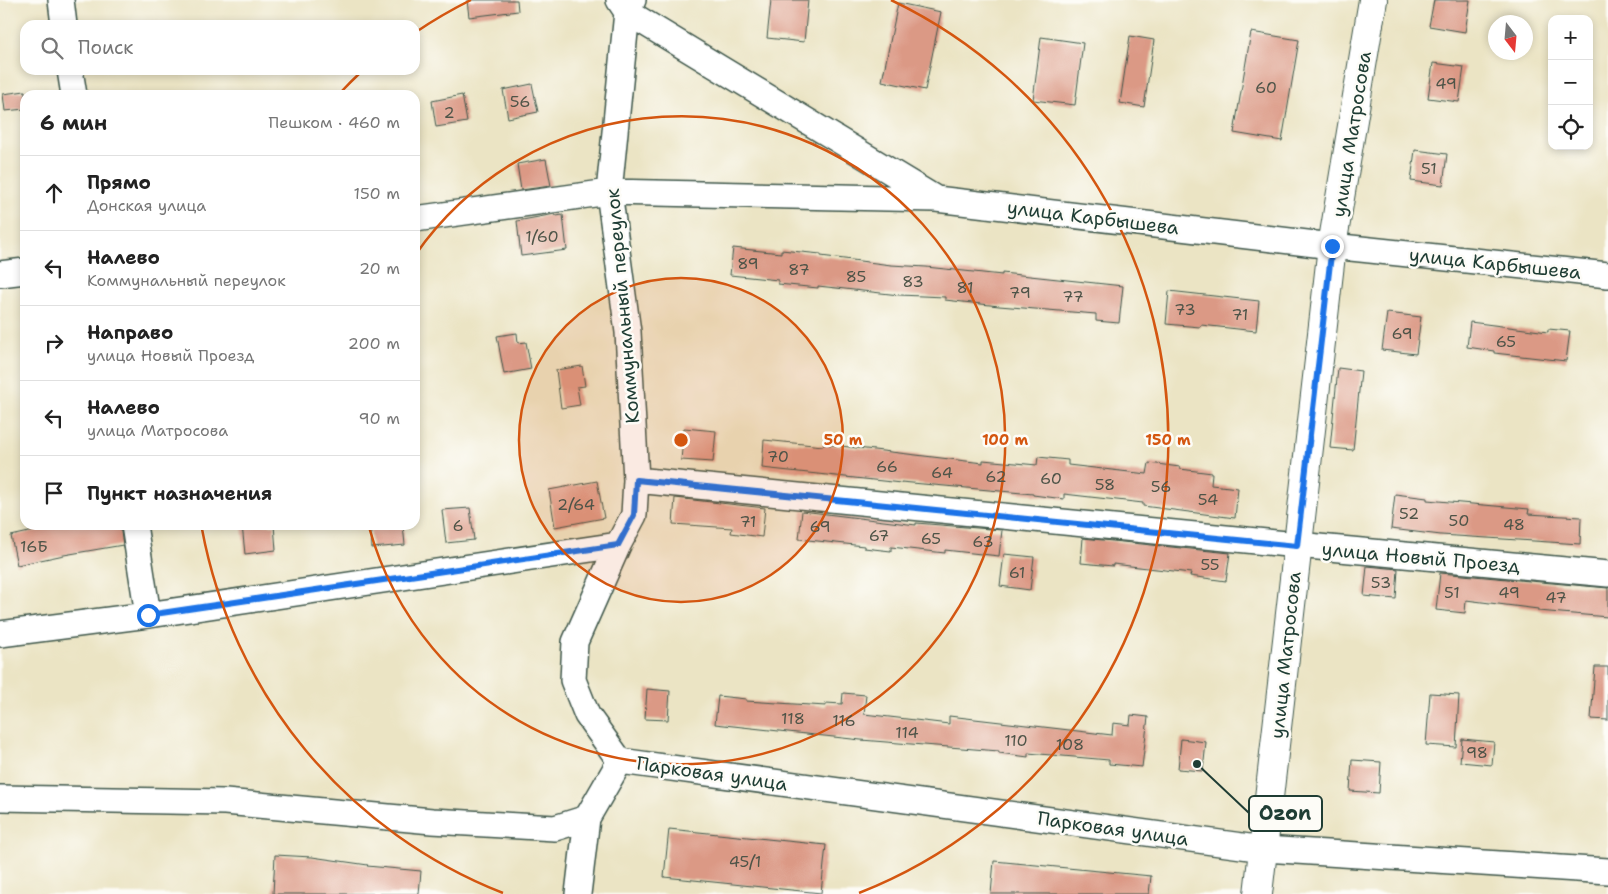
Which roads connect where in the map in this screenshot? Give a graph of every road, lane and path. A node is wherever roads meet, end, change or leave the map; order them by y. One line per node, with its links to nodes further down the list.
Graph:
1 (61, 0): 4 (street)
2 (1373, 0): 10 (street, улица Матросова)
3 (626, 4): 7 (street, Коммунальный переулок); 8 (street, улица Карбышева)
4 (63, 20)
5 (71, 75): 6 (street)
6 (73, 90)
7 (608, 192): 8 (street); 9 (street); 14 (street, Коммунальный переулок)
8 (936, 199): 10 (street, улица Карбышева)
9 (420, 218)
10 (1332, 246): 13 (street, улица Карбышева); 17 (street, улица Матросова)
11 (20, 272): 12 (street)
12 (0, 274)
13 (1608, 275)
14 (636, 480): 16 (street, Коммунальный переулок); 17 (street, улица Новый Проезд)
15 (135, 530): 19 (street)
16 (618, 545): 19 (street); 21 (street, Коммунальный переулок)
17 (1297, 546): 18 (street, улица Новый Проезд); 24 (street, улица Матросова)
18 (1608, 574)
19 (148, 615): 20 (street)
20 (0, 634)
21 (620, 761): 23 (street); 24 (street, Парковая улица)
22 (0, 798): 23 (street)
23 (587, 818): 26 (street)
24 (1264, 849): 25 (street, Парковая улица); 27 (street, улица Матросова)
25 (1608, 871)
26 (578, 894)
27 (1258, 894)

